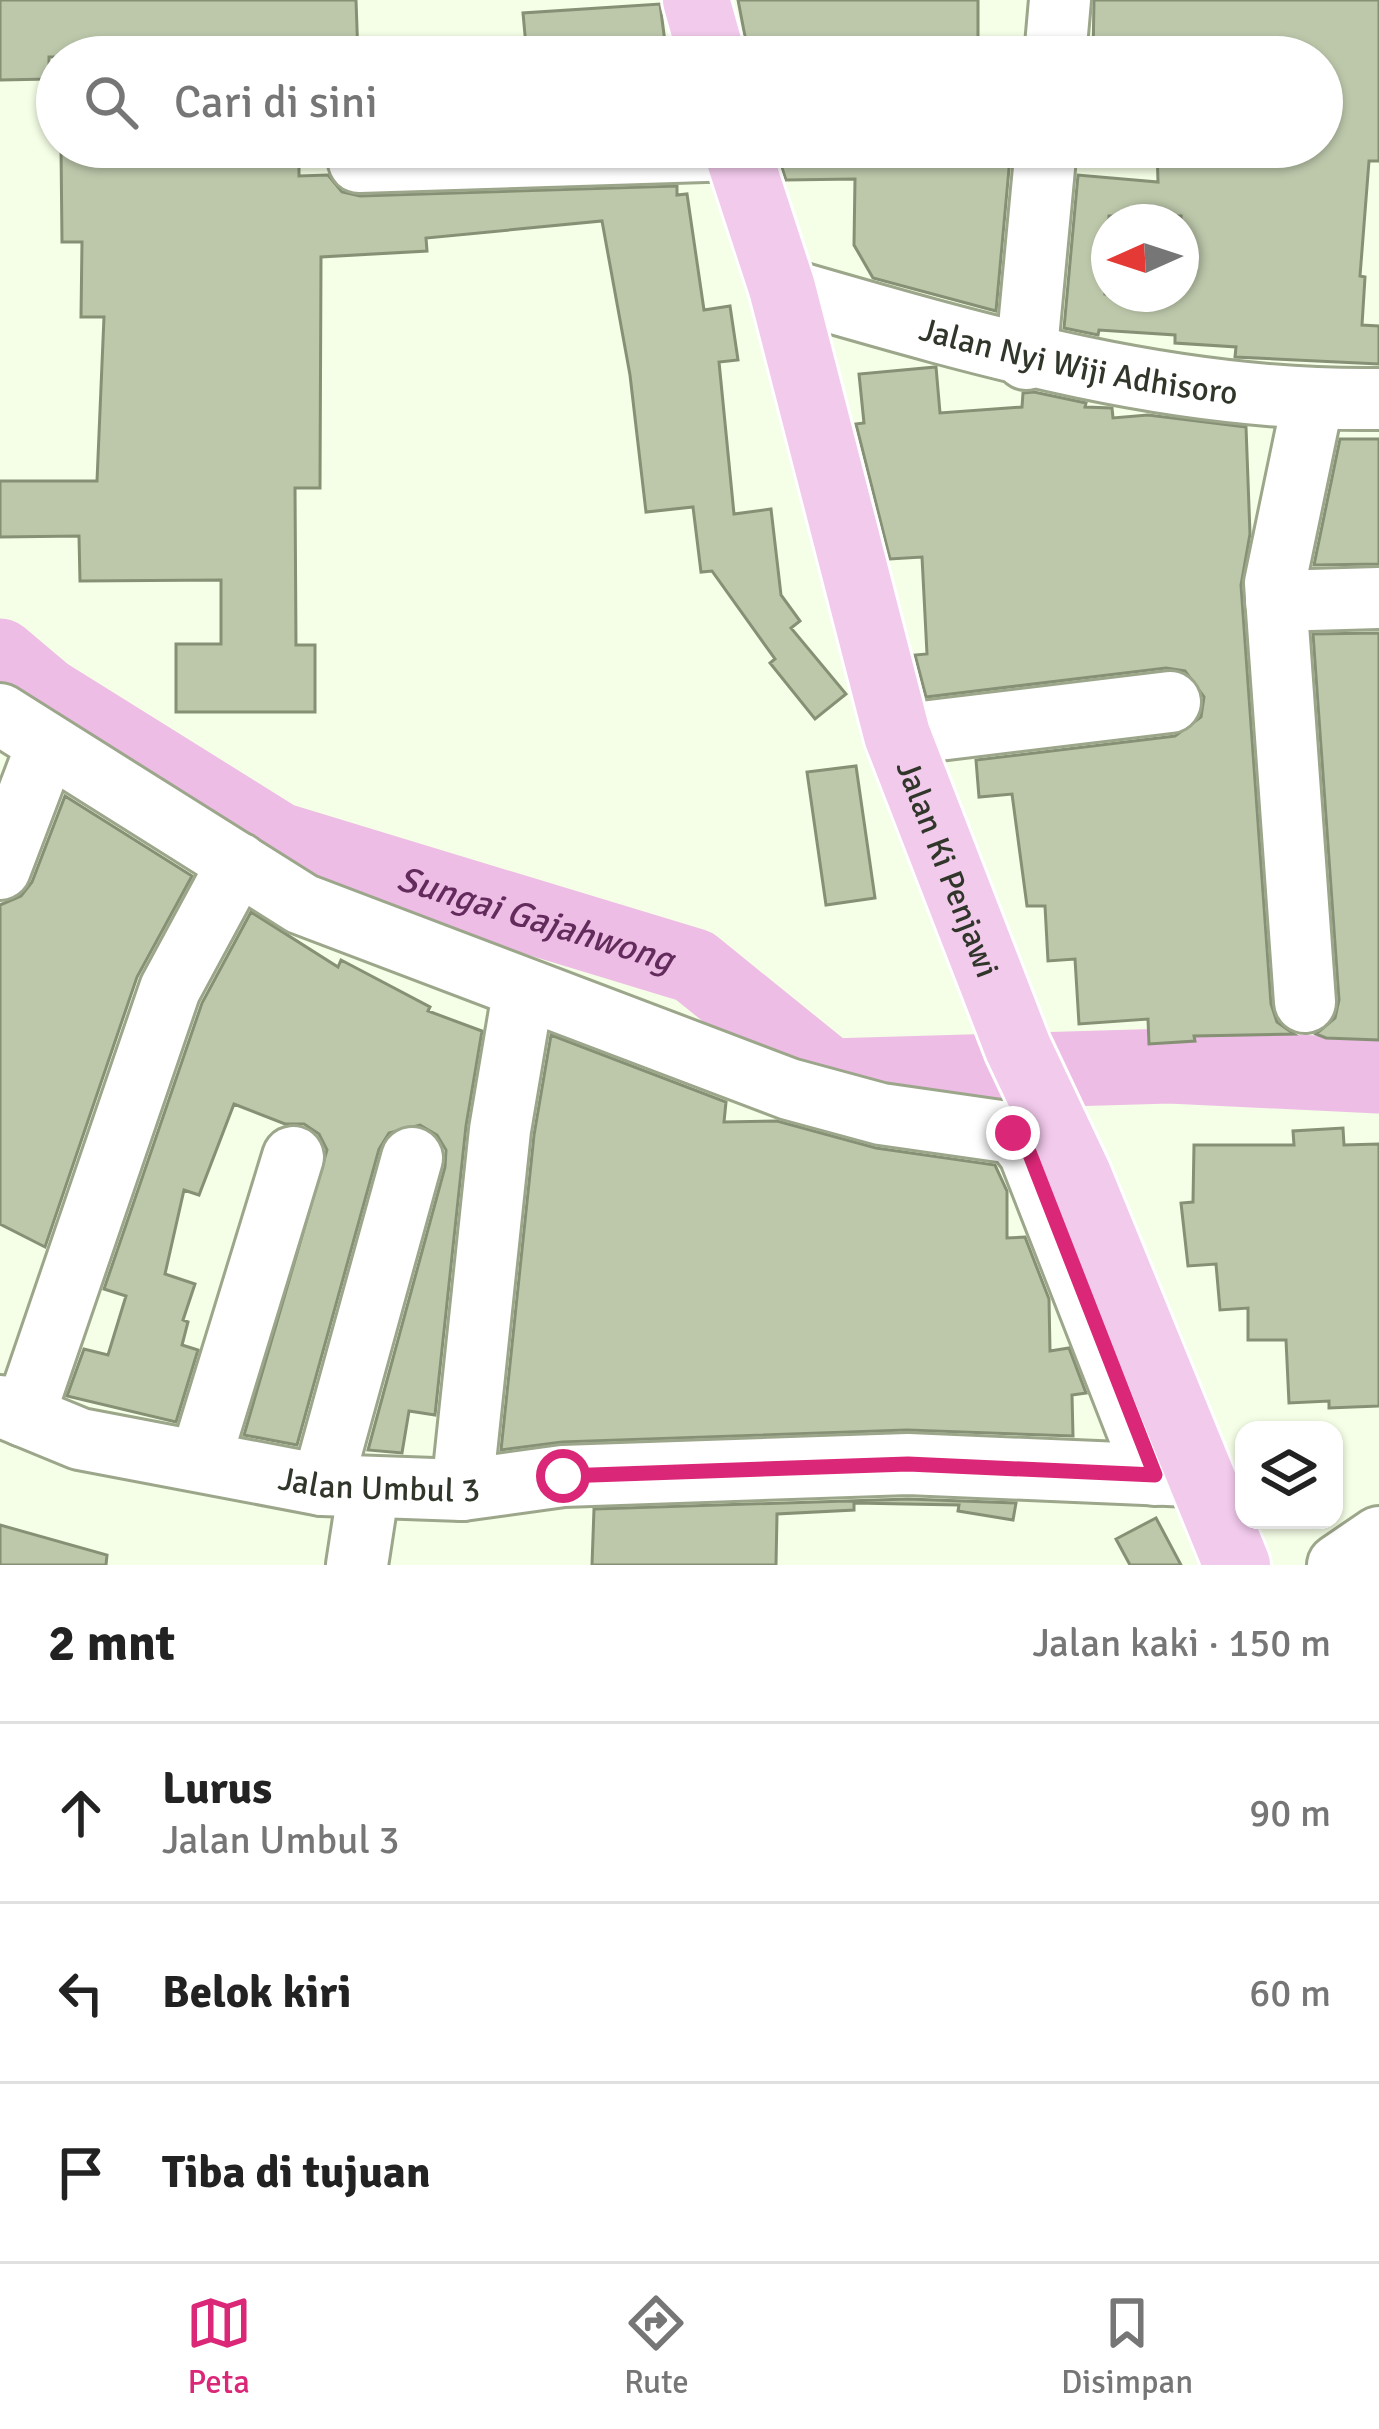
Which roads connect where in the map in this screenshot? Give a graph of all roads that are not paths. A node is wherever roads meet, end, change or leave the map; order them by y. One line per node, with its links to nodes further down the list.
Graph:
1 (696, 0): 3 (main road)
2 (1060, 0): 4 (street)
3 (706, 36)
4 (1057, 36)
5 (743, 168): 7 (main road, Jalan Ki Penjawi)
6 (1044, 168): 8 (street)
7 (782, 288): 8 (street, Jalan Nyi Wiji Adhisoro); 15 (main road, Jalan Ki Penjawi)
8 (1026, 359): 9 (street, Jalan Nyi Wiji Adhisoro)
9 (1313, 400): 10 (street, Jalan Nyi Wiji Adhisoro); 12 (street)
10 (1379, 400)
11 (1379, 598): 12 (street)
12 (1276, 601): 19 (street)
13 (1170, 702): 15 (street)
14 (23, 730): 16 (street); 17 (street)
15 (897, 735): 24 (main road, Jalan Ki Penjawi)
16 (238, 863): 18 (street); 22 (street)
17 (0, 868)
18 (523, 993): 24 (street); 26 (street)
19 (1304, 1002)
20 (293, 1157): 23 (street)
21 (412, 1158): 25 (street)
22 (12, 1411): 23 (street, Jalan Umbul 3)
23 (200, 1461): 25 (street, Jalan Umbul 3)
24 (1179, 1476): 26 (street, Jalan Umbul 3); 29 (main road, Jalan Ki Penjawi)
25 (345, 1486): 26 (street, Jalan Umbul 3); 28 (street)
26 (462, 1490)
27 (1379, 1537): 30 (street)
28 (357, 1565)
29 (1237, 1565)
30 (1338, 1565)

